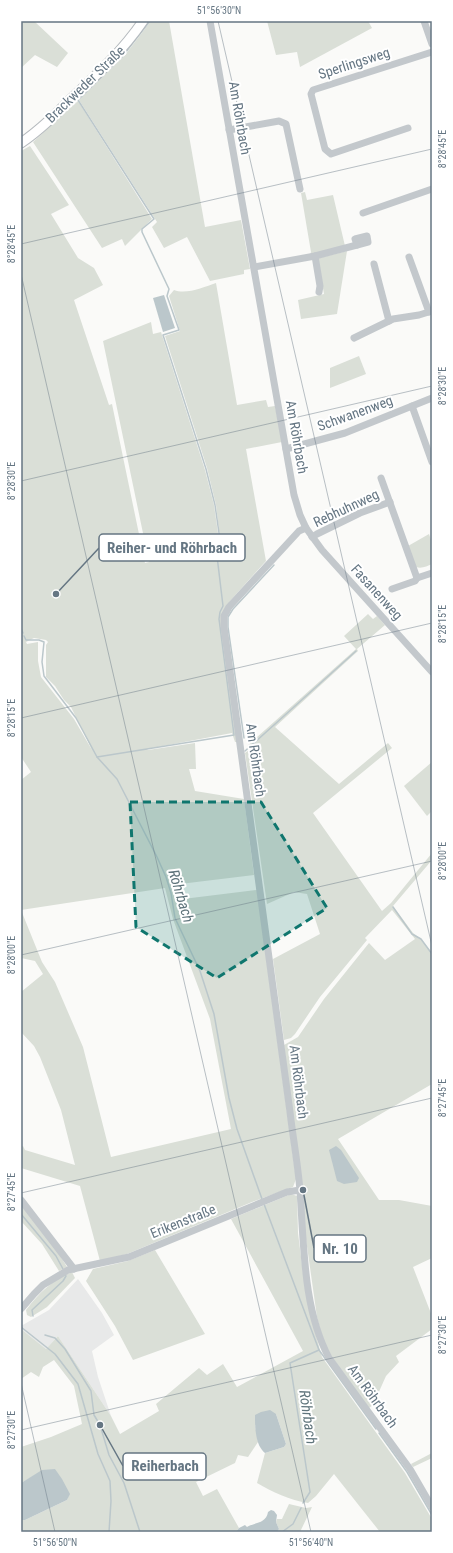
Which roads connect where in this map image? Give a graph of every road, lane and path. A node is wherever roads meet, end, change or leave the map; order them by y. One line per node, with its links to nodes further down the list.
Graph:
1 (143, 21): 8 (main road, Brackweder Straße)
2 (210, 21): 7 (street, Am Röhrbach)
3 (427, 24): 4 (street)
4 (432, 44)
5 (432, 52): 6 (street, Sperlingsweg)
6 (408, 128)
7 (229, 130): 10 (street); 16 (street, Am Röhrbach)
8 (21, 143)
9 (432, 188): 11 (street)
10 (300, 189)
11 (363, 213)
12 (357, 245): 13 (street)
13 (315, 256): 16 (street); 17 (street)
14 (409, 257): 18 (street)
15 (374, 264): 19 (street)
16 (254, 267): 23 (street, Am Röhrbach)
17 (319, 292)
18 (430, 312): 19 (street)
19 (388, 321): 20 (street)
20 (354, 338)
21 (432, 398): 22 (street, Schwanenweg)
22 (412, 406): 23 (street, Schwanenweg); 24 (street)
23 (286, 449): 27 (street, Am Röhrbach)
24 (432, 462)
25 (381, 478): 26 (street, Rebhuhnweg)
26 (390, 502): 28 (street, Rebhuhnweg); 30 (street, Rebhuhnweg)
27 (306, 528): 28 (street, Fasanenweg); 33 (street, Am Röhrbach)
28 (312, 537): 32 (street, Fasanenweg)
29 (432, 573): 30 (street)
30 (417, 578): 31 (street)
31 (392, 589)
32 (431, 670)
33 (300, 1190): 35 (street, Erikenstraße); 37 (street, Am Röhrbach)
34 (21, 1200): 35 (street)
35 (71, 1269): 36 (street, Erikenstraße)
36 (21, 1309)
37 (432, 1507)

